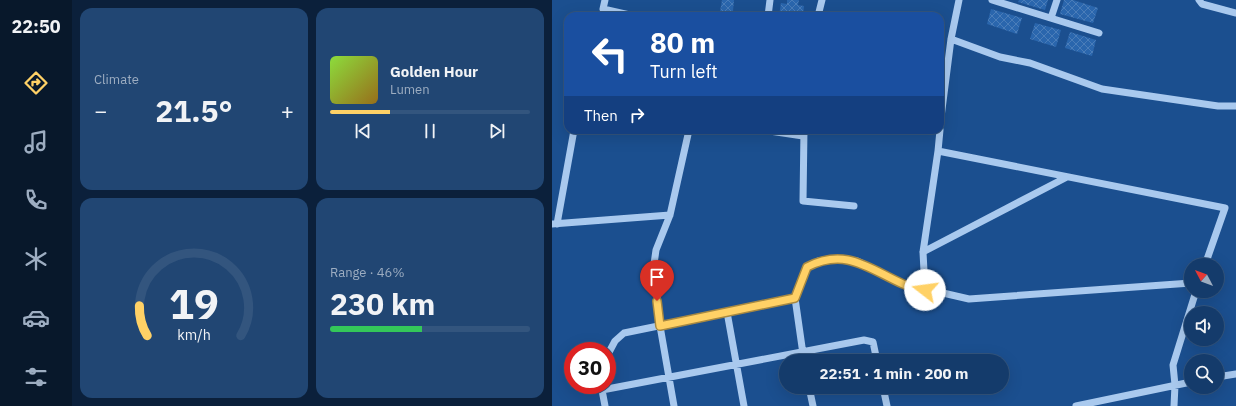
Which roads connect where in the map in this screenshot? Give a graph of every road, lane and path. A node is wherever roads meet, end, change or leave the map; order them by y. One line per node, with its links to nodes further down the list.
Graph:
1 (605, 0): 8 (street)
2 (770, 0): 9 (street)
3 (822, 0): 10 (street)
4 (959, 0): 14 (street)
5 (992, 0): 12 (street)
6 (1057, 0): 12 (street)
7 (1199, 0): 11 (street)
8 (601, 12)
9 (768, 12)
10 (819, 12)
11 (1236, 13)
12 (1051, 18): 13 (street)
13 (1099, 34)
14 (950, 38): 15 (street); 16 (street)
15 (944, 90)
16 (1236, 106)
17 (573, 134): 25 (street)
18 (688, 134): 24 (street)
19 (804, 134): 23 (street)
20 (940, 134): 21 (street)
21 (938, 151): 22 (street); 26 (street)
22 (1067, 177): 26 (street); 27 (street)
23 (854, 206)
24 (670, 215): 25 (street); 33 (street)
25 (554, 224)
26 (923, 252): 29 (street)
27 (1208, 258)
28 (1184, 284): 29 (street)
29 (925, 290): 30 (street)
30 (795, 298): 32 (street); 35 (street)
31 (1194, 298): 43 (street)
32 (727, 312): 33 (street); 37 (street)
33 (660, 326): 34 (street); 40 (street)
34 (614, 342)
35 (803, 352): 36 (street); 37 (street)
36 (876, 354)
37 (736, 364): 40 (street); 49 (street)
38 (1236, 374): 39 (street)
39 (1224, 376)
40 (669, 377): 42 (street); 48 (street)
41 (1184, 383): 43 (street)
42 (616, 385)
43 (1175, 385): 52 (street); 53 (street)
44 (602, 394): 47 (street)
45 (810, 394): 50 (street)
46 (884, 394): 51 (street)
47 (604, 406)
48 (674, 406)
49 (744, 406)
50 (813, 406)
51 (887, 406)
52 (1076, 406)
53 (1174, 406)

